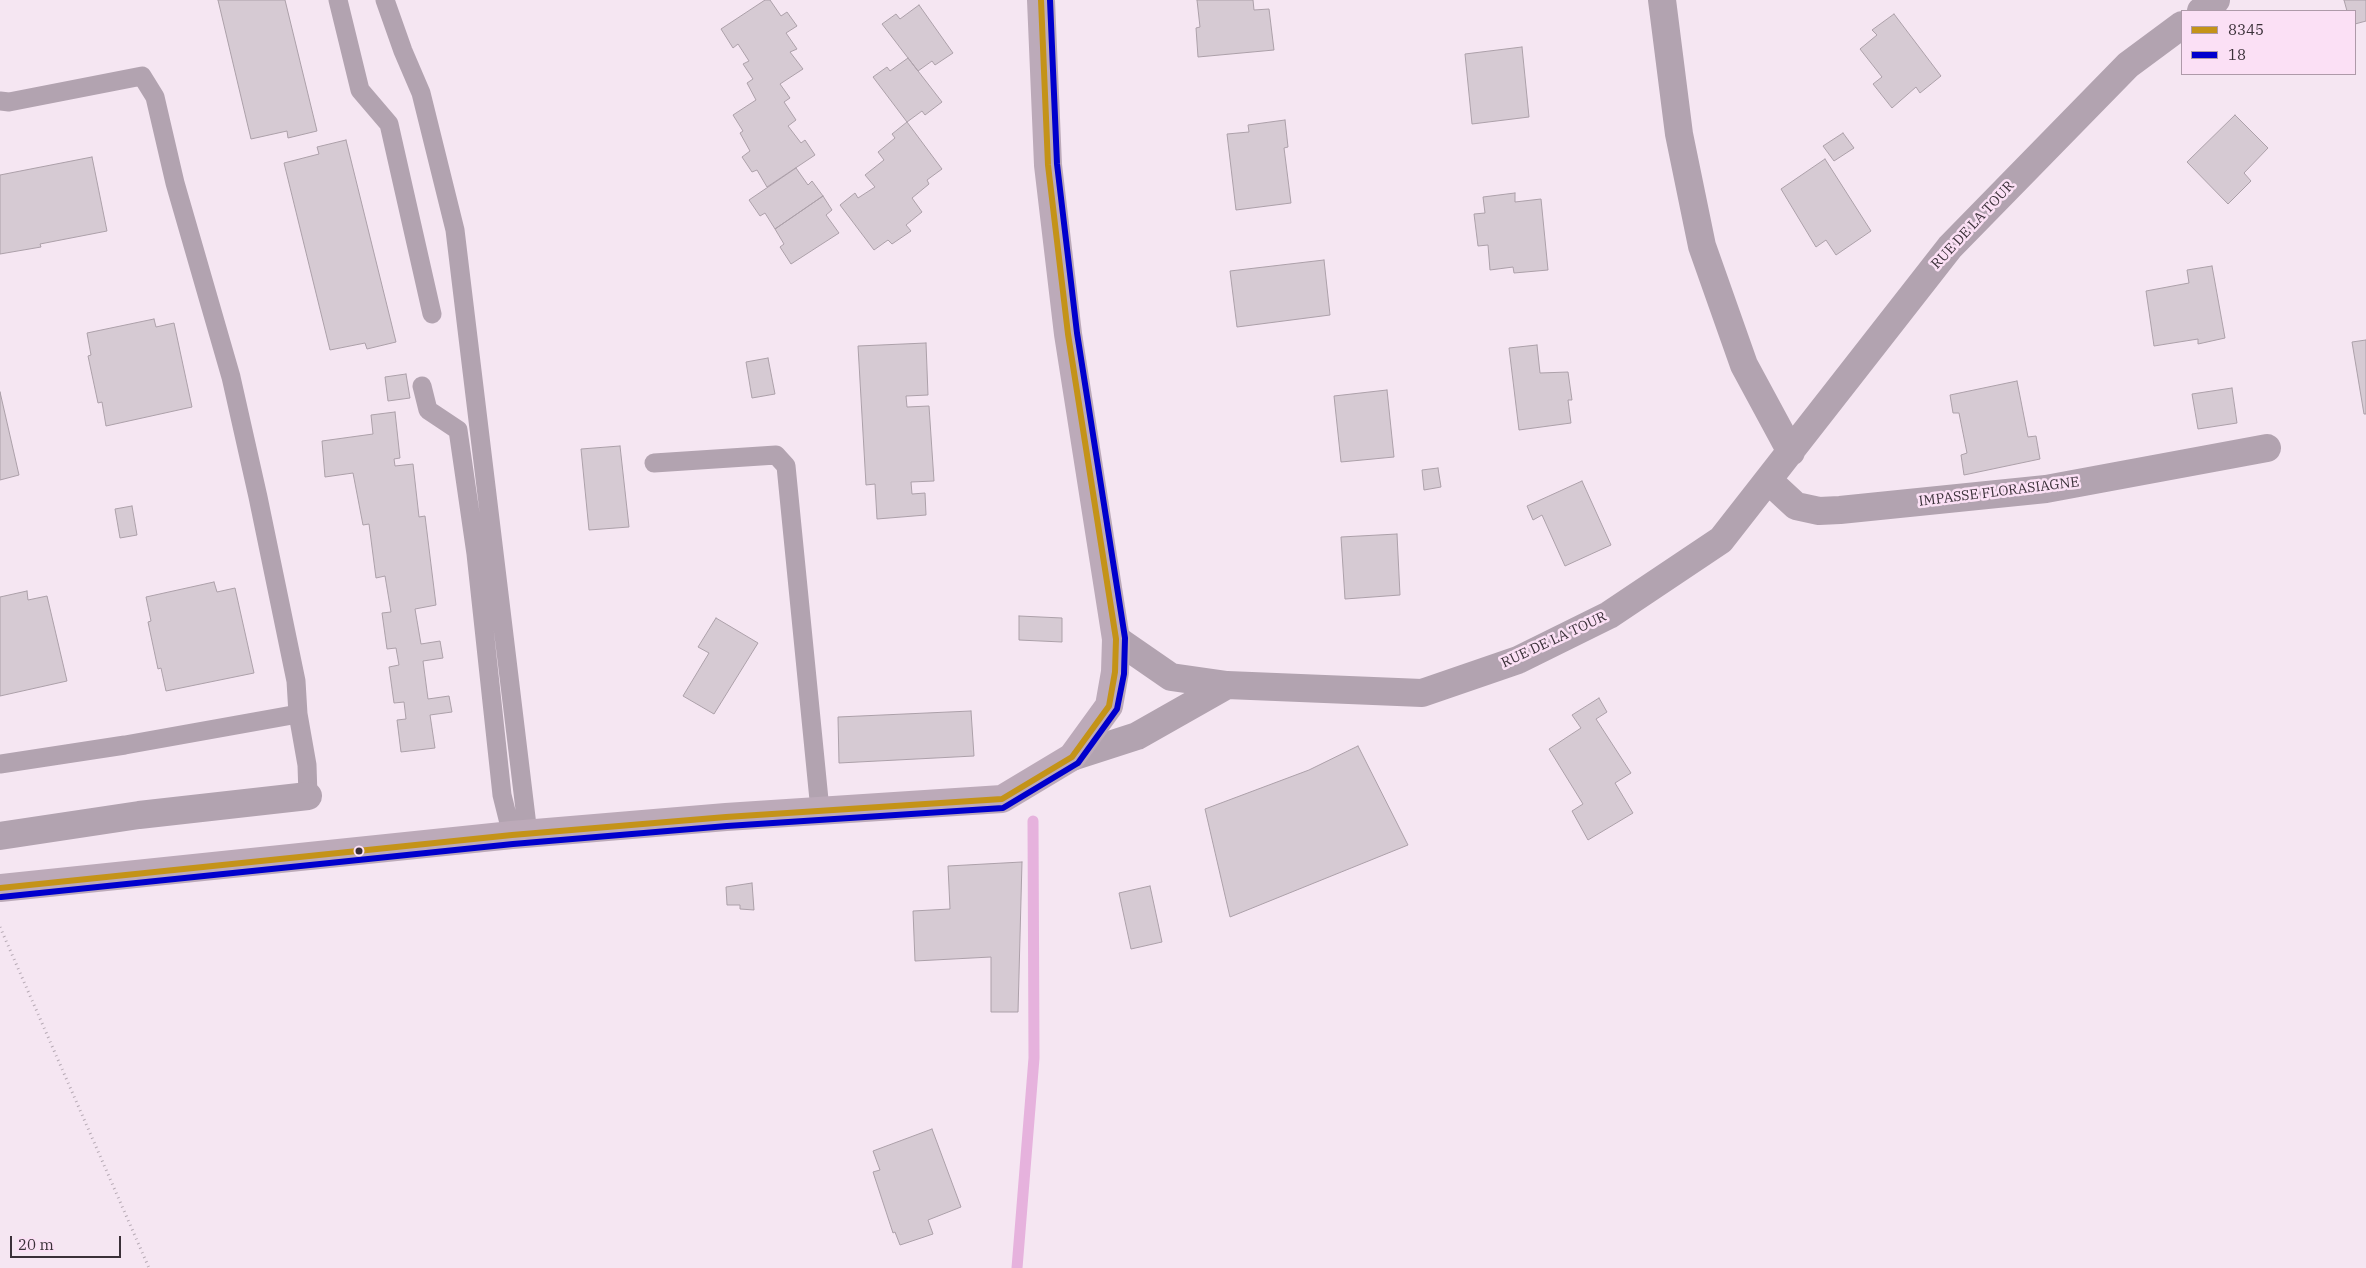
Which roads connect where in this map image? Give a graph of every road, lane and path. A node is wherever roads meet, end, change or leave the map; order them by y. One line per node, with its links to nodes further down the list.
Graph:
1 (338, 0): 9 (lane)
2 (385, 0): 22 (lane)
3 (1041, 0): 15 (main road)
4 (1662, 0): 12 (street)
5 (2216, 0): 6 (street)
6 (2202, 10)
7 (2181, 26): 12 (street, RUE DE LA TOUR)
8 (0, 101): 17 (lane)
9 (432, 314)
10 (422, 386): 22 (lane)
11 (2266, 448): 14 (street, IMPASSE FLORASIAGNE)
12 (1791, 452): 14 (street, RUE DE LA TOUR)
13 (654, 463): 21 (lane)
14 (1769, 481): 16 (street, RUE DE LA TOUR)
15 (1116, 639): 16 (street, RUE DE LA TOUR); 18 (main road)
16 (1227, 684): 18 (street)
17 (298, 714): 19 (lane); 20 (lane)
18 (1072, 757): 21 (main road)
19 (0, 764)
20 (308, 796): 23 (street)
21 (820, 810): 22 (main road)
22 (520, 834): 24 (main road)
23 (0, 836)
24 (0, 888)
25 (0, 927): 26 (path)
26 (149, 1268)

